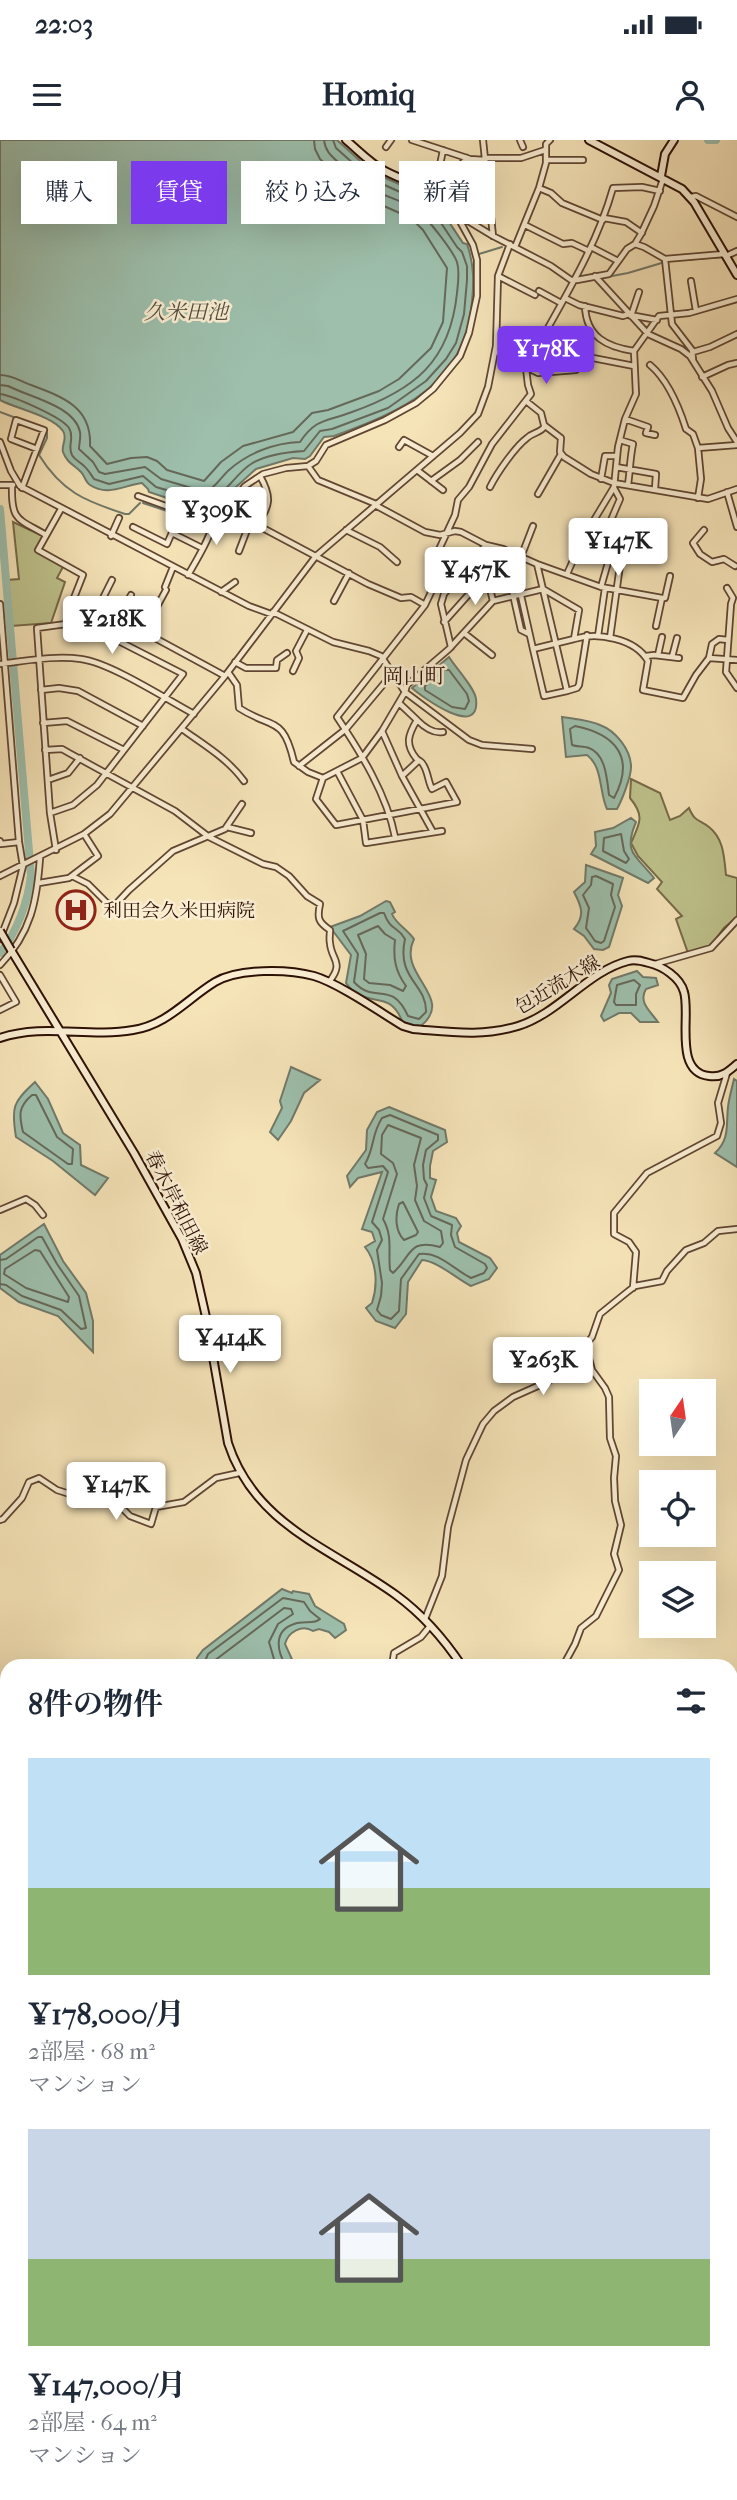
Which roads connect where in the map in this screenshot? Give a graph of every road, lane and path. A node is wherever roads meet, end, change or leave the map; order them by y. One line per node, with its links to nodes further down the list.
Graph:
1 (346, 140): 20 (street)
2 (391, 140): 10 (street)
3 (412, 140): 11 (street)
4 (432, 140): 11 (street)
5 (483, 140): 16 (street)
6 (520, 140): 12 (street)
7 (550, 140): 14 (street)
8 (589, 140): 19 (street)
9 (674, 140): 19 (street)
10 (386, 147)
11 (431, 147): 13 (street)
12 (523, 147)
13 (443, 150): 15 (street); 15 (street)
14 (545, 150): 16 (street); 17 (street)
15 (467, 158): 16 (street)
16 (485, 159): 30 (street)
17 (546, 160): 18 (street); 21 (street)
18 (583, 160)
19 (661, 176): 22 (street); 23 (street)
20 (399, 177)
21 (539, 188): 25 (street); 28 (street)
22 (660, 191): 25 (street); 29 (street)
23 (691, 197): 24 (street); 35 (street)
24 (737, 217)
25 (604, 219): 29 (street); 33 (street)
26 (461, 224): 79 (street)
27 (472, 224): 30 (street)
28 (525, 225): 32 (street); 33 (street)
29 (642, 233): 31 (street)
30 (492, 236): 32 (street)
31 (635, 244): 36 (street); 37 (street)
32 (512, 246): 39 (street); 42 (street)
33 (590, 249): 36 (street); 42 (street)
34 (737, 251): 35 (street)
35 (726, 256): 37 (street); 38 (street)
36 (618, 261): 40 (street)
37 (665, 261): 50 (street)
38 (737, 275)
39 (498, 276): 46 (street); 55 (street)
40 (596, 278): 42 (street); 49 (street)
41 (691, 281): 48 (street)
42 (572, 282): 44 (street)
43 (639, 292): 49 (street)
44 (565, 298): 46 (street); 47 (street)
45 (737, 299): 48 (street)
46 (561, 303): 52 (street)
47 (585, 306): 49 (street); 56 (street)
48 (696, 311): 50 (street)
49 (630, 315): 51 (street); 53 (street)
50 (671, 315): 51 (street); 57 (street)
51 (657, 320): 53 (street)
52 (546, 330): 58 (street); 63 (street)
53 (648, 334): 56 (street); 59 (street)
54 (737, 334): 57 (street)
55 (495, 351): 63 (street); 77 (street)
56 (634, 351): 62 (street)
57 (692, 352): 59 (street)
58 (585, 354): 62 (street); 63 (street)
59 (693, 359): 64 (street)
60 (737, 363): 64 (street)
61 (650, 365): 74 (street)
62 (634, 366): 66 (street)
63 (526, 368): 65 (street)
64 (702, 377): 72 (street)
65 (526, 401): 67 (street); 114 (street)
66 (625, 419): 68 (street); 69 (street)
67 (545, 426): 76 (street); 91 (street)
68 (655, 435)
69 (620, 440): 78 (street); 81 (street)
70 (0, 442): 90 (street)
71 (478, 442): 85 (street)
72 (737, 444): 74 (street)
73 (399, 447): 77 (street)
74 (698, 448): 98 (street)
75 (37, 449): 75 (street); 90 (street)
76 (561, 454): 84 (street); 96 (street)
77 (433, 456): 82 (street)
78 (617, 456): 80 (street); 84 (street)
79 (309, 467): 83 (street); 99 (street)
80 (616, 467): 81 (street); 88 (street)
81 (631, 469): 89 (street); 92 (street)
82 (417, 470): 85 (street); 99 (street)
83 (260, 477): 101 (street); 109 (street)
84 (601, 479): 88 (street)
85 (431, 481): 94 (street)
86 (1, 484): 87 (street)
87 (12, 485): 90 (street); 116 (street)
88 (614, 485): 89 (street); 132 (street); 141 (street)
89 (628, 485): 92 (street)
90 (21, 487): 100 (street)
91 (490, 487)
92 (655, 489): 98 (street)
93 (737, 489): 95 (street)
94 (443, 490)
95 (727, 492): 98 (street); 110 (street)
96 (538, 494)
97 (138, 496): 102 (street)
98 (698, 498)
99 (376, 504): 112 (street); 114 (street)
100 (61, 509): 116 (street); 117 (street)
101 (227, 509): 103 (street); 106 (street)
102 (181, 512): 103 (street); 115 (street)
103 (214, 514): 105 (street)
104 (119, 518): 117 (street)
105 (214, 522): 111 (street); 119 (street)
106 (250, 522): 109 (street); 121 (street)
107 (533, 526): 124 (street)
108 (132, 527): 115 (street)
109 (257, 527): 123 (street)
110 (737, 527)
111 (224, 529)
112 (346, 530): 123 (street); 127 (street)
113 (704, 530): 130 (street)
114 (448, 532): 118 (street); 151 (street)
115 (172, 533): 119 (street)
116 (47, 535): 147 (street)
117 (111, 536): 129 (street)
118 (486, 545): 120 (street); 122 (street)
119 (202, 548): 133 (street)
120 (503, 549): 124 (street); 125 (street)
121 (239, 551)
122 (481, 552): 134 (street); 155 (street)
123 (316, 556): 131 (street); 153 (street)
124 (521, 557): 128 (street)
125 (505, 559): 143 (street); 145 (street)
126 (610, 559): 138 (street)
127 (397, 562)
128 (537, 564): 132 (street); 140 (street)
129 (173, 567): 133 (street); 159 (street)
130 (736, 567)
131 (349, 573): 148 (street); 151 (street)
132 (566, 574): 138 (street)
133 (188, 575): 142 (street)
134 (486, 575): 149 (street); 155 (street)
135 (670, 576): 146 (street)
136 (112, 580): 152 (street)
137 (235, 582): 142 (street)
138 (603, 588): 141 (street); 163 (street)
139 (727, 588): 168 (street)
140 (543, 589): 143 (street); 167 (street); 169 (street)
141 (617, 591): 146 (street); 165 (street)
142 (221, 592): 153 (street)
143 (520, 593): 145 (street); 161 (street)
144 (131, 595): 154 (street)
145 (513, 596): 149 (street); 161 (street)
146 (662, 598): 157 (street)
147 (72, 600): 152 (street); 156 (street)
148 (334, 601)
149 (493, 601): 160 (street)
150 (0, 604): 184 (street)
151 (425, 605): 179 (street)
152 (98, 608): 154 (street)
153 (272, 613): 158 (street); 183 (street)
154 (120, 618): 159 (street)
155 (444, 623): 170 (street)
156 (66, 624): 181 (street); 192 (street)
157 (656, 626)
158 (307, 630): 179 (street); 185 (street)
159 (146, 633): 186 (street)
160 (464, 633): 170 (street); 173 (street)
161 (529, 634): 171 (street)
162 (587, 635): 163 (street); 167 (street); 190 (street)
163 (598, 636): 165 (street)
164 (662, 637): 175 (street)
165 (610, 638): 174 (street)
166 (677, 638): 176 (street)
167 (574, 639): 169 (street)
168 (728, 640): 178 (street); 180 (street)
169 (556, 644): 171 (street); 190 (street)
170 (451, 647): 191 (street)
171 (533, 649): 190 (street)
172 (287, 653): 183 (street)
173 (492, 655)
174 (646, 656): 175 (street); 178 (street)
175 (658, 656): 176 (street)
176 (672, 657): 177 (street)
177 (679, 658)
178 (709, 658): 180 (street)
179 (383, 659): 187 (street); 199 (street)
180 (726, 659): 182 (street); 188 (street)
181 (38, 660): 184 (street); 189 (street); 192 (street)
182 (737, 660)
183 (235, 662): 186 (street)
184 (4, 663): 231 (street)
185 (293, 671)
186 (226, 674): 194 (street); 210 (street)
187 (392, 674): 191 (street); 199 (street)
188 (737, 688)
189 (41, 690): 196 (street); 197 (street)
190 (567, 691)
191 (405, 692): 193 (street); 204 (street)
192 (165, 698): 194 (street); 197 (street)
193 (399, 703): 195 (street); 200 (street)
194 (194, 713): 198 (street)
195 (417, 720): 201 (street); 209 (street)
196 (43, 723): 205 (street); 206 (street)
197 (143, 726): 206 (street)
198 (182, 729): 216 (street); 217 (street)
199 (345, 729): 208 (street); 210 (street)
200 (382, 731): 202 (street); 203 (street)
201 (443, 732)
202 (373, 744): 203 (street); 208 (street)
203 (388, 747): 213 (street)
204 (532, 749)
205 (46, 750): 207 (street); 215 (street)
206 (124, 750): 212 (street)
207 (79, 758): 212 (street); 215 (street)
208 (362, 758): 211 (street); 221 (street)
209 (418, 761): 213 (street); 219 (street)
210 (299, 766): 214 (street)
211 (337, 771): 214 (street); 222 (street)
212 (107, 772): 217 (street); 220 (street)
213 (402, 776): 219 (street)
214 (323, 778): 222 (street)
215 (48, 780): 220 (street)
216 (244, 781)
217 (134, 787): 227 (street); 228 (street)
218 (242, 804): 223 (street)
219 (421, 809): 221 (street); 225 (street)
220 (50, 813): 232 (street)
221 (390, 815): 222 (street); 229 (street)
222 (363, 820): 229 (street)
223 (227, 827): 226 (street); 228 (street)
224 (442, 831): 225 (street)
225 (433, 832): 229 (street)
226 (251, 833)
227 (84, 834): 232 (street); 236 (street)
228 (209, 837): 236 (street); 245 (street)
229 (395, 837)
230 (0, 841): 231 (street)
231 (19, 842): 234 (street)
232 (56, 850): 233 (street)
233 (40, 858): 234 (street); 237 (street)
234 (24, 865): 235 (street); 240 (street)
235 (0, 876)
236 (72, 876): 237 (street)
237 (40, 883): 241 (street)
238 (737, 920): 242 (street)
239 (0, 931): 241 (street, 春木岸和田線, bridge)
240 (0, 939)
241 (12, 951): 243 (street); 247 (street, 春木岸和田線)
242 (655, 964): 245 (street, 包近流木線); 250 (street)
243 (0, 965)
244 (0, 975): 246 (street)
245 (329, 982): 247 (street, 包近流木線)
246 (0, 1010)
247 (59, 1030): 248 (street, 包近流木線); 256 (street, 春木岸和田線)
248 (0, 1038)
249 (737, 1064): 250 (street)
250 (727, 1073): 254 (street)
251 (0, 1210): 252 (street)
252 (43, 1215)
253 (737, 1229): 254 (street)
254 (633, 1288): 255 (street)
255 (586, 1346): 258 (street); 262 (street)
256 (239, 1473): 257 (street); 258 (street, 春木岸和田線)
257 (0, 1520)
258 (424, 1620): 259 (street, 春木岸和田線)
259 (430, 1626): 260 (street); 261 (street, 春木岸和田線)
260 (394, 1659)
261 (456, 1659)
262 (567, 1659)

